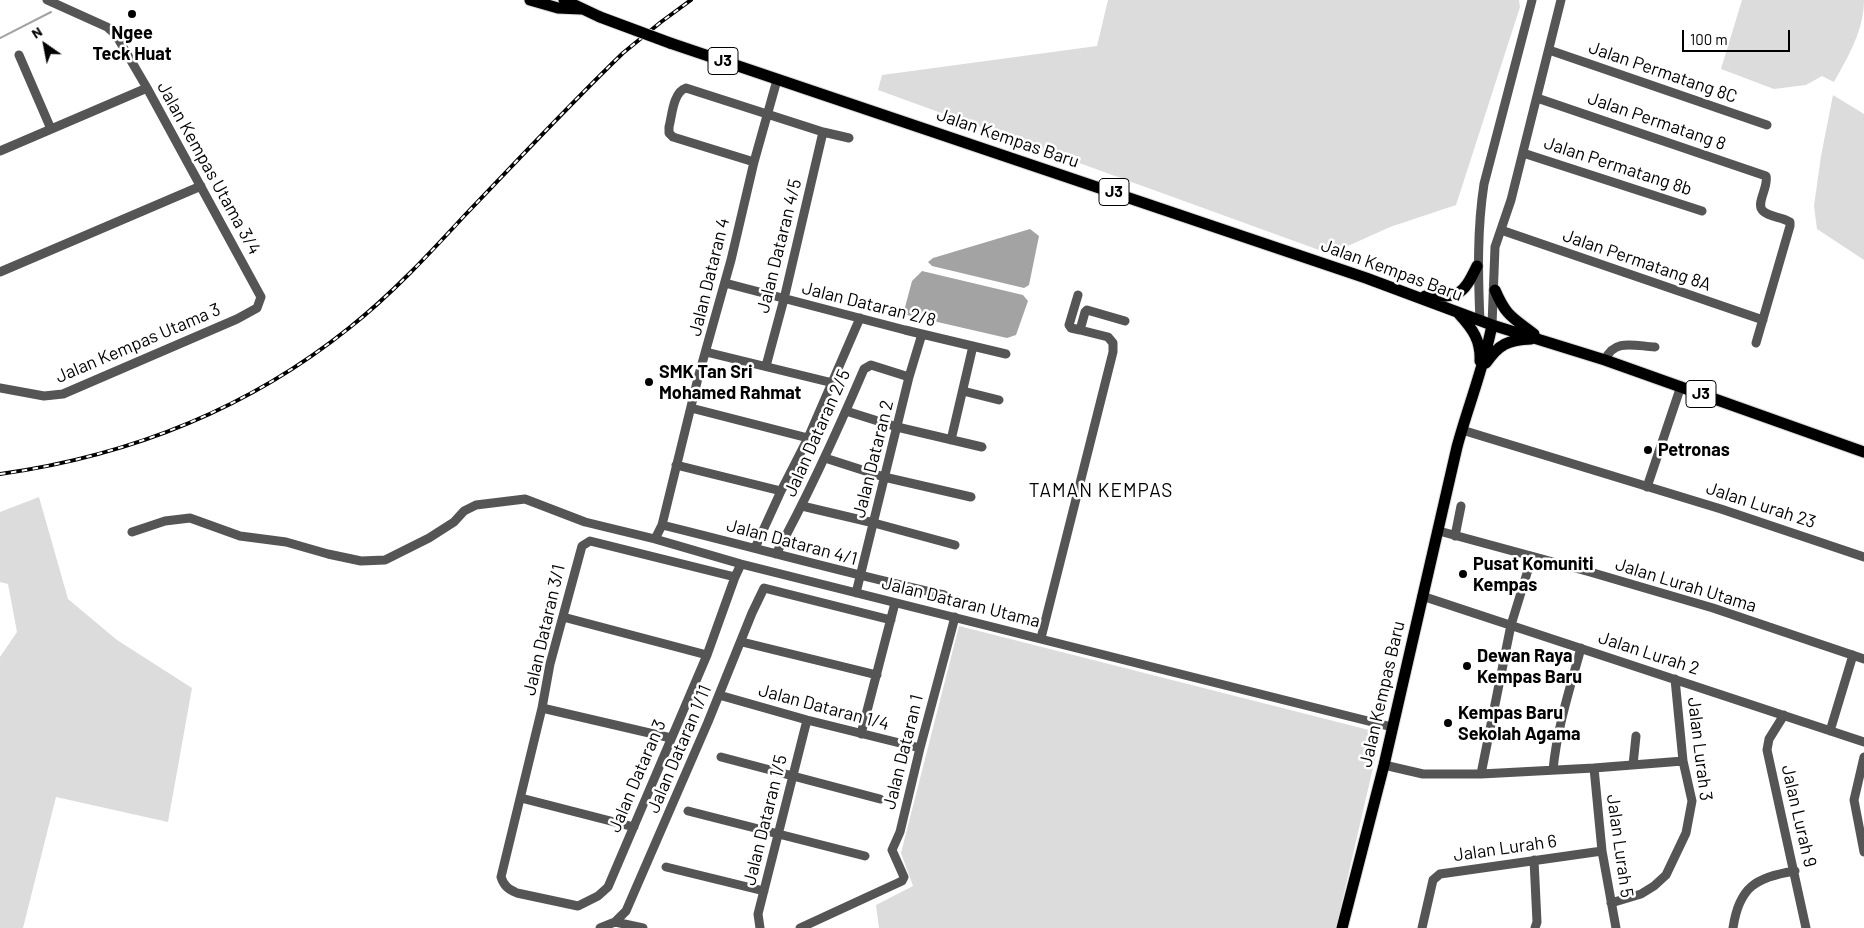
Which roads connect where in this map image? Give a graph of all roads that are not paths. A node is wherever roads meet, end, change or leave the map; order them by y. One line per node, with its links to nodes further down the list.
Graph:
1 (47, 0): 10 (street, Jalan Kempas Utama 3/4)
2 (530, 0): 6 (main road, Jalan Kempas Baru / J3)
3 (564, 0): 6 (main road, Jalan Kempas Baru / J3)
4 (1532, 0): 23 (street)
5 (1561, 0): 7 (street)
6 (581, 9): 9 (main road, Jalan Kempas Baru / J3, bridge)
7 (1549, 50): 11 (street); 13 (street, Jalan Permatang 8C)
8 (19, 55): 14 (street)
9 (777, 80): 12 (street, Jalan Dataran 4); 28 (main road, Jalan Kempas Baru / J3)
10 (147, 88): 14 (street); 20 (street, Jalan Kempas Utama 3/4)
11 (1537, 98): 18 (street); 33 (street, Jalan Permatang 8)
12 (768, 114): 15 (street); 19 (street, Jalan Dataran 4); 19 (street)
13 (1767, 125)
14 (51, 129): 17 (street)
15 (823, 132): 16 (street); 29 (street, Jalan Dataran 4/5)
16 (849, 138)
17 (0, 151)
18 (1523, 153): 21 (street, Jalan Permatang 8b); 22 (street)
19 (754, 162): 25 (street, Jalan Dataran 4)
20 (201, 186): 24 (street); 30 (street, Jalan Kempas Utama 3/4)
21 (1702, 210)
22 (1501, 230): 26 (street); 33 (street, Jalan Permatang 8A)
23 (1477, 266): 28 (main road); 35 (street)
24 (0, 272)
25 (725, 283): 29 (street, Jalan Dataran 2/8); 43 (street, Jalan Dataran 4)
26 (1495, 290): 36 (street); 39 (main road)
27 (1078, 296): 37 (street)
28 (1414, 296): 31 (main road, Jalan Kempas Baru / J3)
29 (784, 299): 32 (street, Jalan Dataran 2/8); 47 (street, Jalan Dataran 4/5)
30 (257, 308): 52 (street, Jalan Kempas Utama 3)
31 (1457, 312): 35 (main road, Jalan Kempas Baru / J3); 48 (main road)
32 (860, 318): 38 (street, Jalan Dataran 2/8); 50 (street)
33 (1763, 320): 40 (street)
34 (1125, 321): 37 (street)
35 (1480, 321): 36 (main road, Jalan Kempas Baru / J3); 44 (main road)
36 (1492, 326): 39 (main road, Jalan Kempas Baru / J3); 44 (main road, Jalan Kempas Baru)
37 (1080, 330): 93 (street)
38 (922, 334): 41 (street, Jalan Dataran 2/8); 49 (street, Jalan Dataran 2)
39 (1540, 339): 46 (main road, Jalan Kempas Baru / J3); 48 (main road)
40 (1756, 343)
41 (973, 346): 45 (street, Jalan Dataran 2/8); 53 (street)
42 (1655, 347): 46 (street)
43 (706, 352): 47 (street); 55 (street, Jalan Dataran 4)
44 (1487, 353): 48 (main road, Jalan Kempas Baru)
45 (1006, 354)
46 (1605, 360): 51 (main road, Jalan Kempas Baru / J3)
47 (766, 366): 50 (street)
48 (1479, 376): 58 (main road, Jalan Kempas Baru)
49 (909, 377): 56 (street, Jalan Dataran 2/5); 57 (street, Jalan Dataran 2)
50 (833, 383): 59 (street)
51 (1681, 386): 62 (main road, Jalan Kempas Baru / J3); 66 (street)
52 (0, 388)
53 (963, 391): 54 (street); 60 (street)
54 (999, 400)
55 (691, 408): 59 (street); 64 (street, Jalan Dataran 4)
56 (846, 411): 57 (street); 63 (street, Jalan Dataran 2/5)
57 (897, 427): 60 (street); 65 (street, Jalan Dataran 2)
58 (1462, 430): 66 (street, Jalan Lurah 23); 73 (main road, Jalan Kempas Baru)
59 (808, 438): 67 (street)
60 (952, 440): 61 (street)
61 (982, 447)
62 (1862, 451)
63 (824, 458): 65 (street); 69 (street, Jalan Dataran 2/5)
64 (676, 465): 67 (street); 72 (street, Jalan Dataran 4)
65 (884, 476): 68 (street); 71 (street, Jalan Dataran 2)
66 (1647, 487): 81 (street, Jalan Lurah 23)
67 (781, 491): 78 (street)
68 (971, 497)
69 (802, 506): 71 (street); 79 (street, Jalan Dataran 2/5)
70 (1462, 506): 75 (street)
71 (874, 523): 77 (street); 83 (street, Jalan Dataran 2)
72 (662, 525): 76 (street, Jalan Dataran 4); 78 (street, Jalan Dataran 4/1)
73 (1438, 531): 75 (street, Jalan Lurah Utama); 87 (main road, Jalan Kempas Baru)
74 (132, 532): 76 (street, Jalan Dataran Utama)
75 (1455, 536): 80 (street, Jalan Lurah Utama)
76 (655, 539): 82 (street, Jalan Dataran Utama)
77 (955, 545)
78 (755, 548): 79 (street, Jalan Dataran 4/1)
79 (776, 554): 83 (street, Jalan Dataran 4/1)
80 (1532, 557): 92 (street); 97 (street, Jalan Lurah Utama)
81 (1864, 557)
82 (741, 564): 84 (street, Jalan Dataran 3); 85 (street, Jalan Dataran Utama)
83 (859, 576): 85 (street, Jalan Dataran 2); 86 (street, Jalan Dataran 4/1)
84 (735, 577): 89 (street, Jalan Dataran 3/1); 96 (street, Jalan Dataran 3)
85 (856, 592): 88 (street, Jalan Dataran Utama)
86 (944, 595)
87 (1422, 596): 92 (street, Jalan Lurah 2); 105 (main road, Jalan Kempas Baru)
88 (895, 603): 90 (street, Jalan Dataran Utama); 91 (street)
89 (563, 617): 96 (street); 102 (street, Jalan Dataran 3/1)
90 (955, 618): 93 (street, Jalan Dataran Utama); 111 (street, Jalan Dataran 1)
91 (891, 620): 94 (street, Jalan Dataran 1/11); 99 (street)
92 (1511, 625): 95 (street, Jalan Lurah 2); 119 (street)
93 (1041, 638): 105 (street, Jalan Dataran Utama)
94 (742, 642): 99 (street); 101 (street, Jalan Dataran 1/11)
95 (1582, 648): 100 (street, Jalan Lurah 2); 118 (street)
96 (707, 654): 109 (street, Jalan Dataran 3)
97 (1853, 655): 98 (street, Jalan Lurah Utama); 106 (street)
98 (1864, 659)
99 (877, 675): 107 (street)
100 (1675, 678): 103 (street, Jalan Lurah 2); 114 (street, Jalan Lurah 3)
101 (719, 695): 104 (street, Jalan Dataran 1/4); 135 (street, Jalan Dataran 1/11)
102 (542, 708): 109 (street); 121 (street, Jalan Dataran 3/1)
103 (1784, 715): 106 (street, Jalan Lurah 2); 131 (street, Jalan Lurah 9)
104 (807, 720): 107 (street, Jalan Dataran 1/4); 120 (street, Jalan Dataran 1/5)
105 (1392, 727): 115 (main road, Jalan Kempas Baru)
106 (1830, 731): 110 (street, Jalan Lurah 2)
107 (861, 734): 111 (street, Jalan Dataran 1/4)
108 (1636, 736): 116 (street)
109 (671, 738): 124 (street, Jalan Dataran 3)
110 (1864, 742)
111 (920, 748): 139 (street, Jalan Dataran 1)
112 (721, 757): 120 (street)
113 (1864, 757): 127 (street)
114 (1683, 761): 116 (street); 134 (street, Jalan Lurah 3)
115 (1384, 765): 119 (street); 140 (main road, Jalan Kempas Baru)
116 (1632, 765): 117 (street)
117 (1594, 768): 118 (street); 126 (street, Jalan Lurah 5)
118 (1553, 770): 119 (street)
119 (1481, 774)
120 (792, 776): 122 (street); 125 (street, Jalan Dataran 1/5)
121 (521, 798): 124 (street); 132 (street, Jalan Dataran 3/1)
122 (880, 799)
123 (688, 811): 125 (street)
124 (634, 827): 132 (street, Jalan Dataran 3)
125 (778, 833): 128 (street); 133 (street, Jalan Dataran 1/5)
126 (1602, 851): 129 (street, Jalan Lurah 6); 134 (street, Jalan Lurah 5)
127 (1864, 852)
128 (865, 856)
129 (1534, 860): 141 (street, Jalan Lurah 6); 142 (street)
130 (666, 867): 133 (street)
131 (1795, 871): 144 (street); 145 (street, Jalan Lurah 9)
132 (502, 877)
133 (764, 891): 138 (street, Jalan Dataran 1/5)
134 (1611, 902): 143 (street, Jalan Lurah 5)
135 (616, 925): 136 (street); 137 (street)
136 (600, 928)
137 (643, 928)
138 (760, 928)
139 (800, 928)
140 (1342, 928)
141 (1422, 928)
142 (1535, 928)
143 (1616, 928)
144 (1733, 928)
145 (1806, 928)

